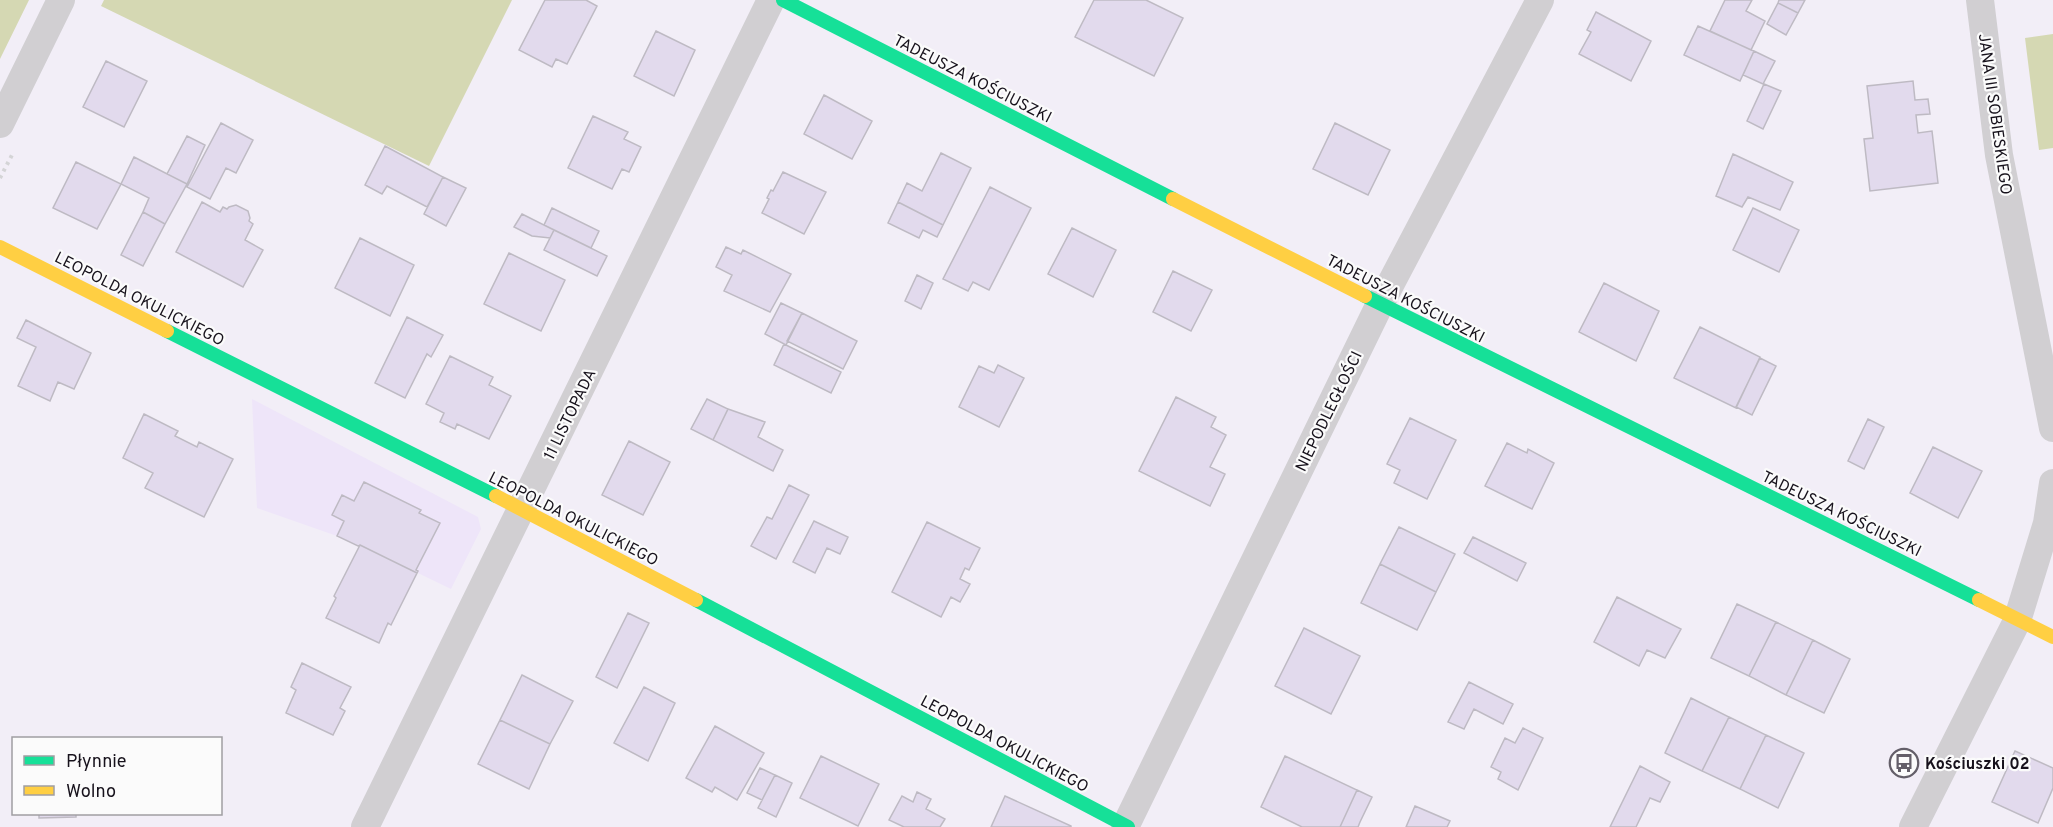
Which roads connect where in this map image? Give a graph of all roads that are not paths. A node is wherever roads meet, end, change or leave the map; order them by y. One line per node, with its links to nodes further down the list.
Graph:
1 (61, 0): 6 (street)
2 (771, 0): 11 (street, 11 LISTOPADA)
3 (783, 0): 8 (street, TADEUSZA KOŚCIUSZKI)
4 (1540, 0): 8 (street, NIEPODLEGŁOŚCI)
5 (1980, 0): 9 (street, JANA III SOBIESKIEGO)
6 (0, 124)
7 (0, 247): 11 (street, LEOPOLDA OKULICKIEGO)
8 (1380, 304): 12 (street, TADEUSZA KOŚCIUSZKI); 14 (street, NIEPODLEGŁOŚCI)
9 (2053, 428)
10 (2053, 483): 12 (street)
11 (522, 509): 14 (street, LEOPOLDA OKULICKIEGO); 15 (street, 11 LISTOPADA)
12 (2017, 621): 13 (street); 16 (street)
13 (2053, 638)
14 (1126, 826)
15 (365, 827)
16 (1912, 827)

